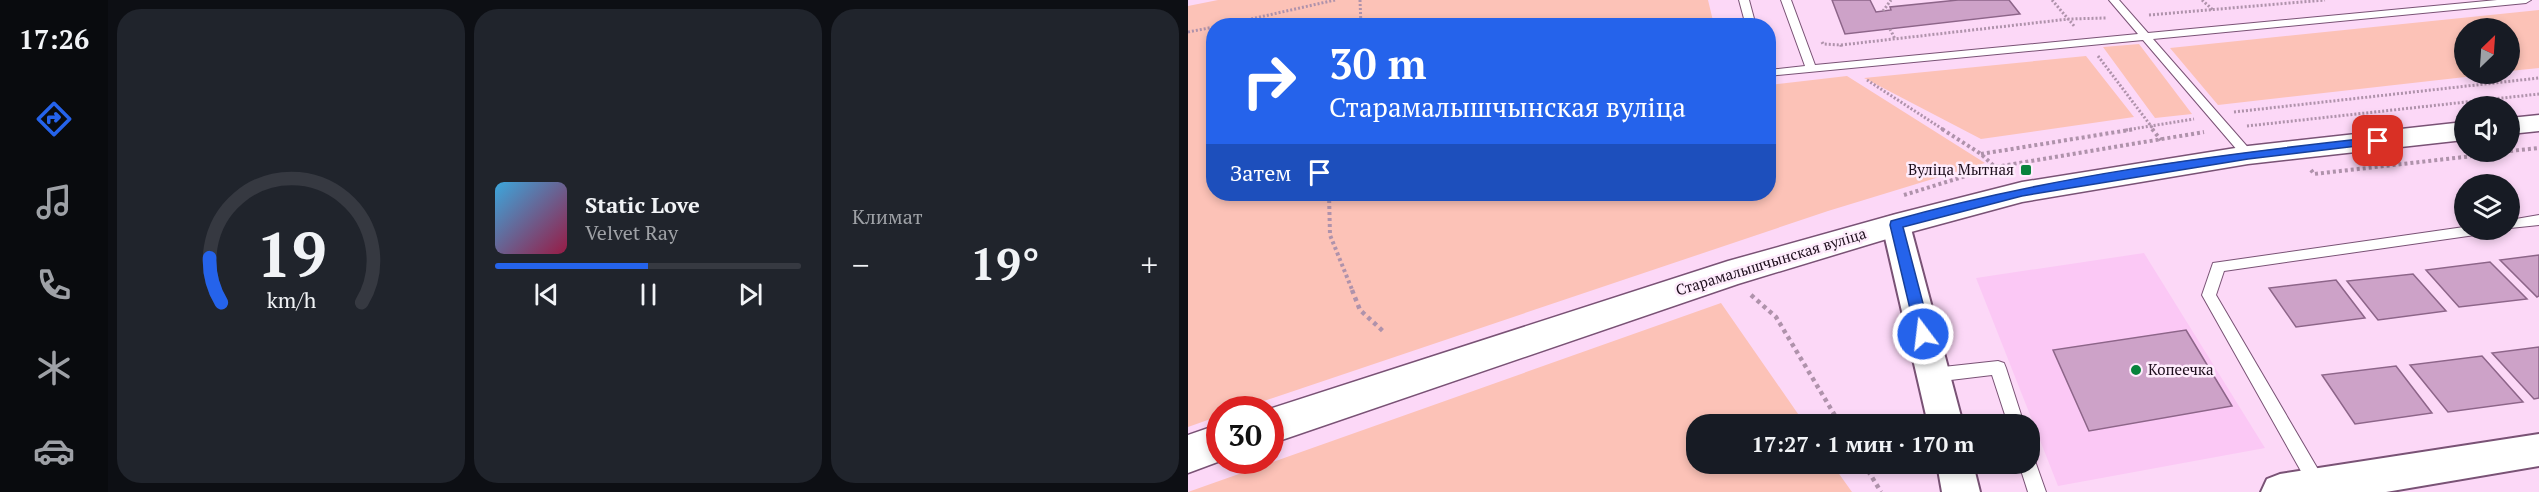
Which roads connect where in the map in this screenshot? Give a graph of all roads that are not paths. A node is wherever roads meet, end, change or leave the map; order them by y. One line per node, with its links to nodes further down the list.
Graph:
1 (1744, 0): 5 (lane)
2 (1786, 0): 7 (lane)
3 (2114, 0): 6 (lane)
4 (2526, 0): 6 (lane)
5 (1749, 18)
6 (2148, 37): 7 (lane); 12 (lane)
7 (1810, 68): 8 (lane)
8 (1776, 72)
9 (2539, 123): 10 (main road)
10 (2520, 125)
11 (2454, 132): 12 (main road, Старамалышчынская вуліца)
12 (2248, 155): 15 (main road, Старамалышчынская вуліца)
13 (2539, 220): 14 (lane)
14 (2520, 223)
15 (1896, 225): 17 (street); 20 (main road, Старамалышчынская вуліца)
16 (2454, 233): 26 (lane)
17 (1934, 375): 18 (street); 19 (lane)
18 (1944, 414)
19 (2013, 414)
20 (1284, 421)
21 (1206, 448): 23 (main road)
22 (2539, 450): 26 (street)
23 (1188, 454)
24 (1956, 474): 27 (street)
25 (2031, 474): 28 (lane)
26 (2318, 485): 29 (street)
27 (1961, 492)
28 (2037, 492)
29 (2280, 492)

